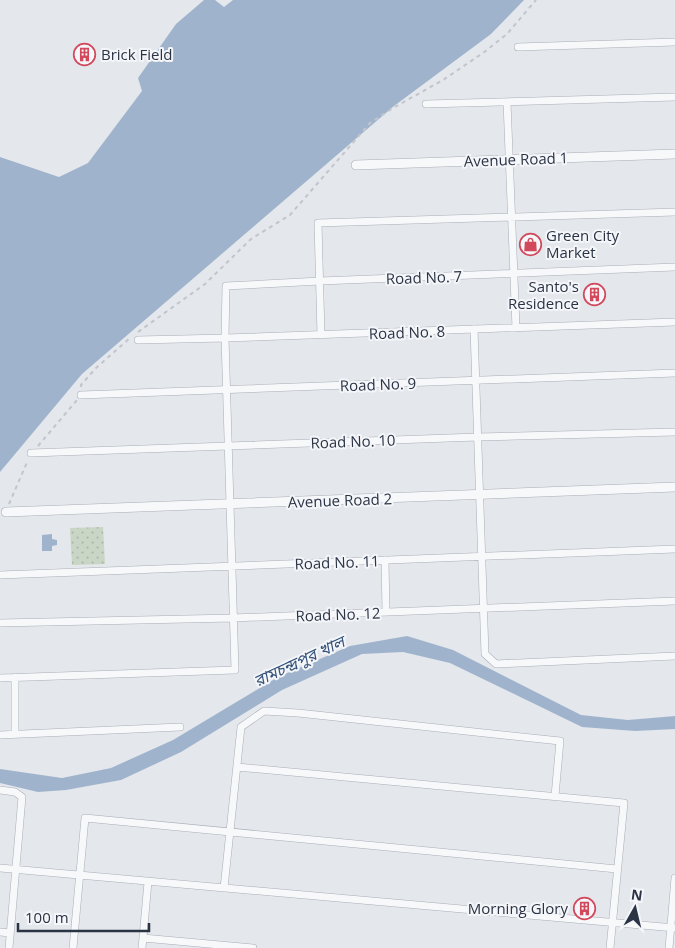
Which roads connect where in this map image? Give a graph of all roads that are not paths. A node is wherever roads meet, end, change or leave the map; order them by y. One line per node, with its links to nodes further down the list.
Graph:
1 (675, 42): 2 (street)
2 (518, 47)
3 (675, 97): 4 (street)
4 (507, 102): 5 (street); 7 (street)
5 (426, 104)
6 (675, 154): 7 (street, Avenue Road 1)
7 (510, 160): 8 (street, Avenue Road 1); 10 (street)
8 (356, 165)
9 (675, 212): 10 (street)
10 (512, 217): 12 (street); 13 (street)
11 (675, 267): 12 (street, Road No. 7)
12 (514, 273): 13 (street, Road No. 7); 15 (street)
13 (320, 281): 17 (street); 18 (street, Road No. 7)
14 (675, 322): 15 (street, Road No. 8)
15 (516, 328): 16 (street, Road No. 8)
16 (474, 329): 17 (street, Road No. 8); 21 (street)
17 (321, 335): 18 (street, Road No. 8)
18 (225, 338): 19 (street, Road No. 8); 22 (street)
19 (138, 340)
20 (675, 373): 21 (street, Road No. 9)
21 (475, 380): 22 (street, Road No. 9); 25 (street)
22 (226, 389): 23 (street, Road No. 9); 26 (street)
23 (82, 395)
24 (675, 432): 25 (street, Road No. 10)
25 (477, 437): 26 (street, Road No. 10); 29 (street)
26 (228, 446): 27 (street, Road No. 10); 30 (street)
27 (31, 453)
28 (675, 487): 29 (street, Avenue Road 2)
29 (479, 494): 30 (street, Avenue Road 2); 33 (street)
30 (230, 504): 31 (street, Avenue Road 2); 35 (street)
31 (6, 512)
32 (675, 549): 33 (street, Road No. 11)
33 (481, 557): 34 (street, Road No. 11); 38 (street)
34 (385, 560): 35 (street, Road No. 11); 39 (street)
35 (232, 566): 36 (street, Road No. 11); 40 (street)
36 (0, 575)
37 (675, 601): 38 (street, Road No. 12)
38 (483, 608): 39 (street, Road No. 12); 42 (street)
39 (386, 612): 40 (street, Road No. 12)
40 (233, 618): 41 (street, Road No. 12); 44 (street)
41 (0, 623)
42 (675, 656)
43 (0, 678): 44 (street)
44 (15, 678): 46 (street)
45 (180, 727): 46 (street)
46 (15, 734): 47 (street)
47 (0, 735)
48 (237, 767): 50 (street); 50 (street); 51 (street)
49 (0, 790): 53 (street)
50 (554, 796): 54 (street)
51 (230, 832): 54 (street); 55 (street); 58 (street)
52 (0, 868): 53 (street)
53 (16, 870): 55 (street); 62 (street)
54 (618, 870): 59 (street)
55 (80, 876): 57 (street); 65 (street)
56 (675, 878): 60 (street)
57 (148, 882): 58 (street); 63 (street)
58 (224, 888): 59 (street)
59 (613, 923): 60 (street); 68 (street)
60 (673, 928): 69 (street)
61 (0, 932): 62 (street)
62 (10, 932): 64 (street)
63 (143, 938): 66 (street); 67 (street)
64 (9, 948)
65 (73, 948)
66 (142, 948)
67 (253, 948)
68 (610, 948)
69 (669, 948)

